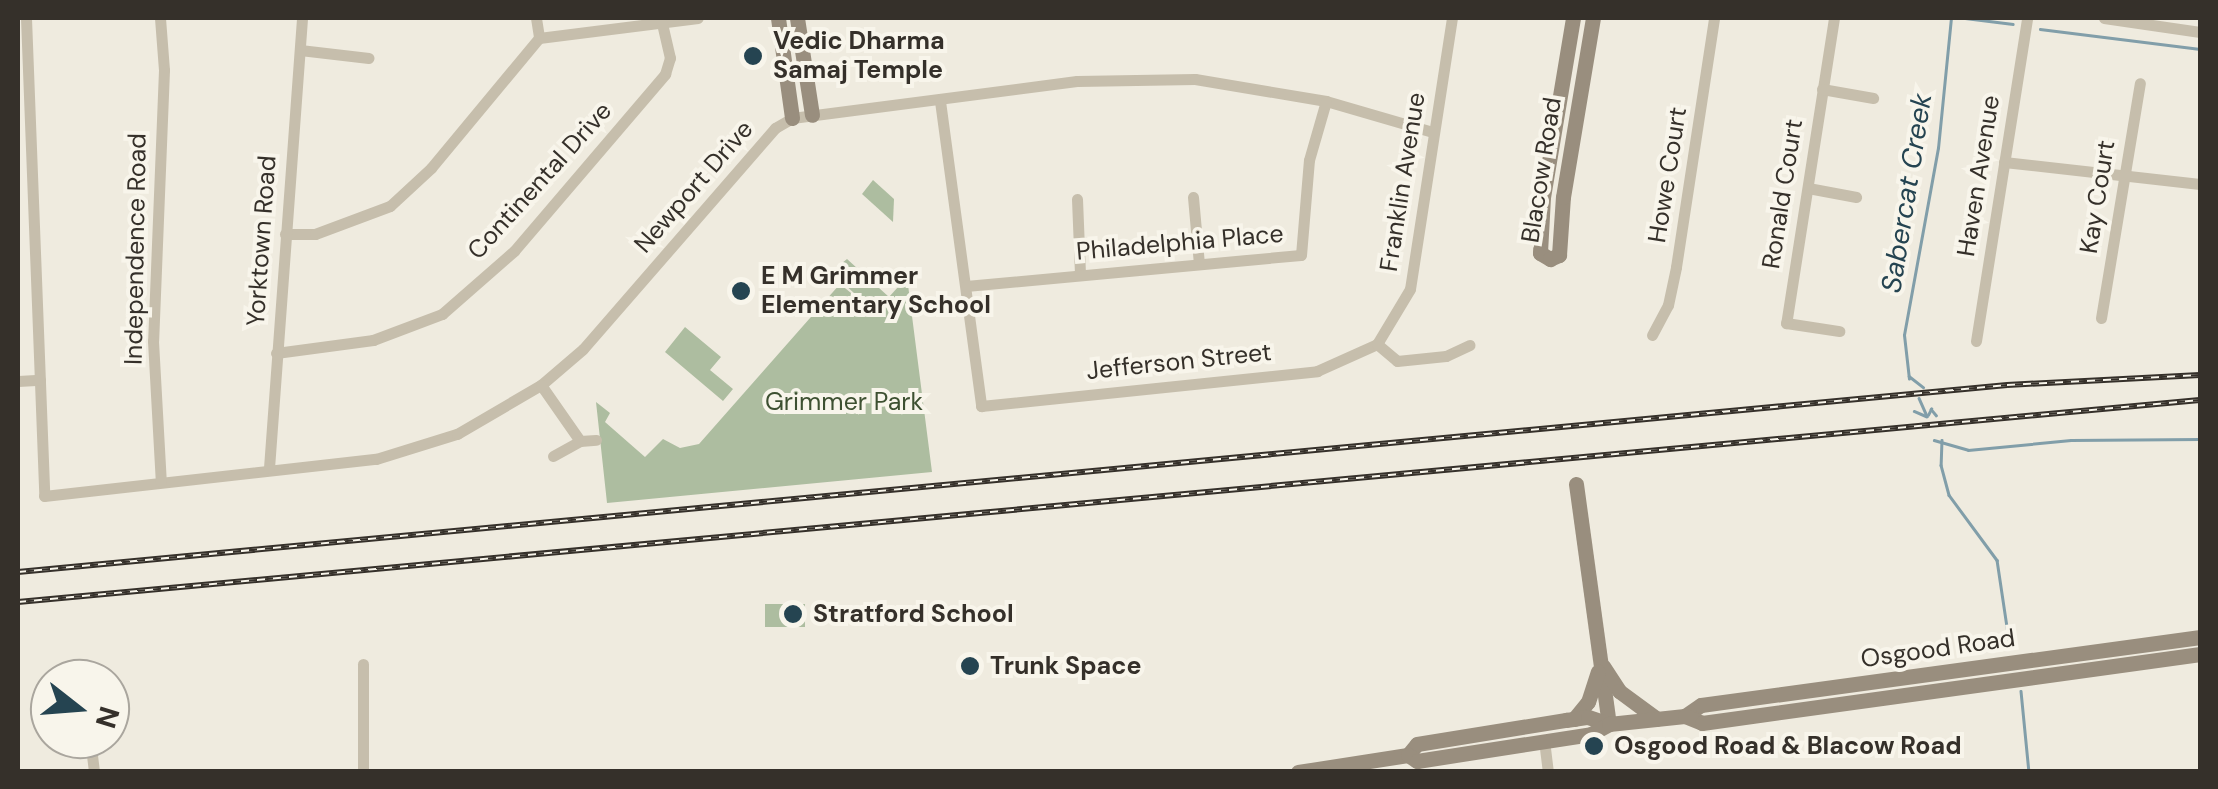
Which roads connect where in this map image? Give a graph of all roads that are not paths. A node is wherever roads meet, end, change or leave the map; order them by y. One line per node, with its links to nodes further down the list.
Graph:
1 (26, 18): 47 (street)
2 (160, 18): 54 (street, Independence Road)
3 (302, 18): 19 (street, Yorktown Road)
4 (536, 18): 18 (street)
5 (698, 18): 16 (street)
6 (778, 18): 27 (main road)
7 (797, 18): 26 (main road)
8 (1452, 18): 28 (street, Franklin Avenue)
9 (1573, 18): 10 (main road, Blacow Road)
10 (1593, 18)
11 (1714, 18): 42 (street, Howe Court)
12 (1834, 18): 22 (street, Ronald Court)
13 (2027, 18): 29 (street, Haven Avenue)
14 (2104, 18): 15 (street)
15 (2158, 22): 17 (street)
16 (662, 23): 18 (street); 46 (street, Continental Drive)
17 (2200, 32)
18 (539, 38): 36 (street)
19 (300, 50): 20 (street); 36 (street, Yorktown Road)
20 (369, 58)
21 (2140, 83): 30 (street, Kay Court)
22 (1822, 90): 23 (street); 32 (street, Ronald Court)
23 (1873, 98)
24 (940, 101): 25 (street, Newport Drive); 26 (street, Newport Drive); 39 (street)
25 (1326, 101): 28 (street, Newport Drive); 37 (street, Philadelphia Place)
26 (812, 115): 27 (street, Newport Drive)
27 (792, 118): 49 (street, Newport Drive)
28 (1433, 132): 44 (street, Franklin Avenue)
29 (2004, 162): 30 (street); 43 (street, Haven Avenue)
30 (2123, 178): 31 (street); 40 (street, Kay Court)
31 (2200, 184)
32 (1808, 188): 34 (street); 41 (street, Ronald Court)
33 (1193, 197): 37 (street)
34 (1856, 197)
35 (1078, 199): 38 (street)
36 (284, 234): 46 (street, Yorktown Road)
37 (1199, 264): 38 (street, Philadelphia Place)
38 (1080, 275): 39 (street, Philadelphia Place)
39 (966, 286): 44 (street, Jefferson Street)
40 (2101, 318)
41 (1839, 331)
42 (1652, 336)
43 (1976, 341)
44 (1376, 344): 45 (street)
45 (1470, 345)
46 (276, 353): 53 (street, Yorktown Road)
47 (40, 380): 48 (street); 54 (street, Newport Drive)
48 (18, 381)
49 (541, 384): 50 (street); 53 (street, Newport Drive)
50 (580, 440): 51 (street); 52 (street)
51 (596, 440)
52 (553, 456)
53 (268, 468): 54 (street, Newport Drive)
54 (161, 482)
55 (1576, 484): 59 (main road)
56 (2200, 637): 58 (main road, Osgood Road)
57 (2200, 654): 58 (main road, Osgood Road)
58 (2099, 659): 61 (main road, Osgood Road)
59 (1600, 663): 65 (main road); 66 (main road); 67 (main road)
60 (363, 664): 70 (street)
61 (2019, 671): 62 (main road, Osgood Road); 63 (main road, Osgood Road)
62 (1861, 684): 63 (main road); 64 (main road, Osgood Road)
63 (1811, 708): 64 (main road, Osgood Road)
64 (1685, 716): 66 (main road, Osgood Road)
65 (1574, 719): 67 (main road, Osgood Road); 69 (main road, Osgood Road)
66 (1656, 719): 67 (main road, Osgood Road)
67 (1609, 724): 68 (main road, Osgood Road)
68 (1544, 740): 69 (main road, Osgood Road); 72 (street)
69 (1408, 756): 71 (main road, Osgood Road)
70 (363, 772)
71 (1298, 772)
72 (1548, 772)

